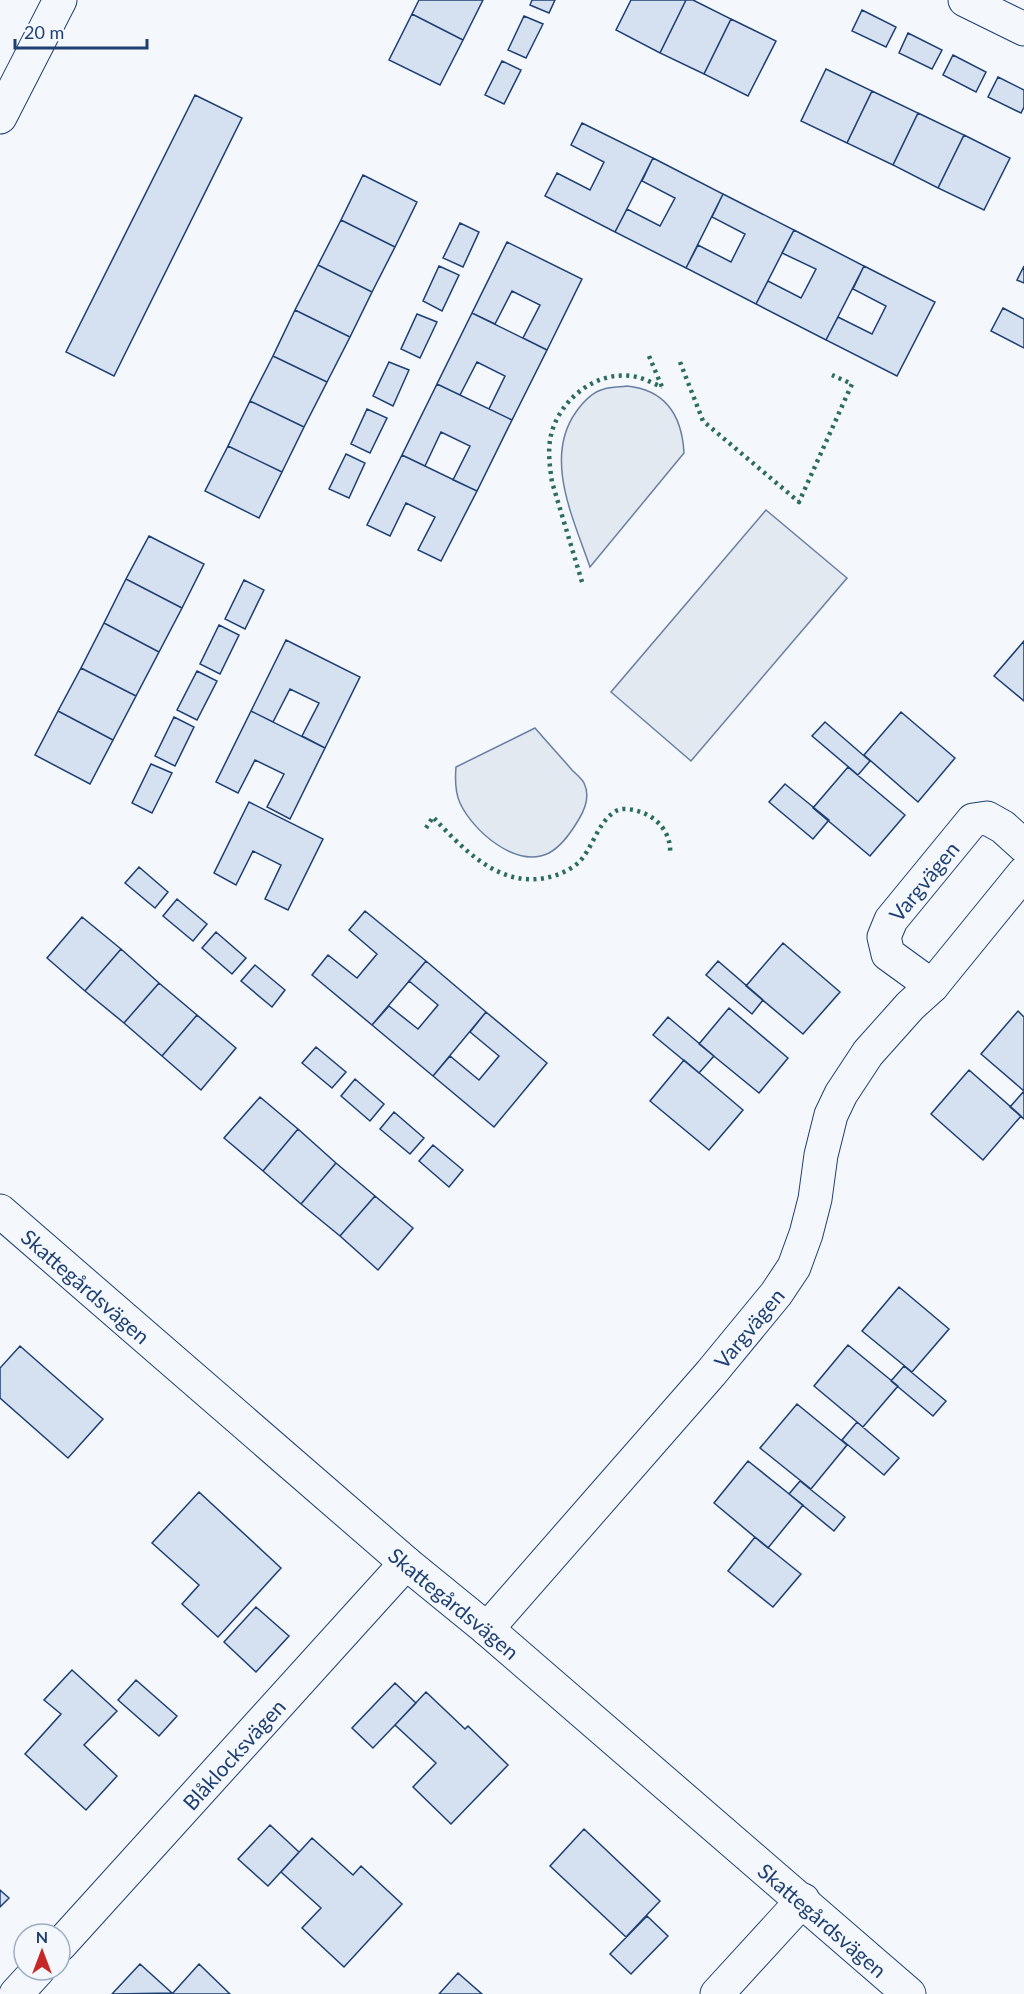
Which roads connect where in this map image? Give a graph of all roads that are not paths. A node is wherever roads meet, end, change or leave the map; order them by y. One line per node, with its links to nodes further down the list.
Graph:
1 (60, 0): 4 (street)
2 (965, 0): 3 (street)
3 (1024, 29)
4 (0, 117)
5 (1024, 846): 7 (street, Vargvägen)
6 (1024, 873): 7 (street, Vargvägen)
7 (932, 986): 10 (street, Vargvägen)
8 (0, 1211): 9 (street, Skattegårdsvägen)
9 (406, 1563): 10 (street, Skattegårdsvägen); 12 (street, Blåklocksvägen)
10 (487, 1629): 11 (street, Skattegårdsvägen)
11 (802, 1900): 15 (street); 16 (street, Skattegårdsvägen)
12 (72, 1932)
13 (27, 1982): 14 (street)
14 (16, 1994)
15 (717, 1994)
16 (909, 1994)

